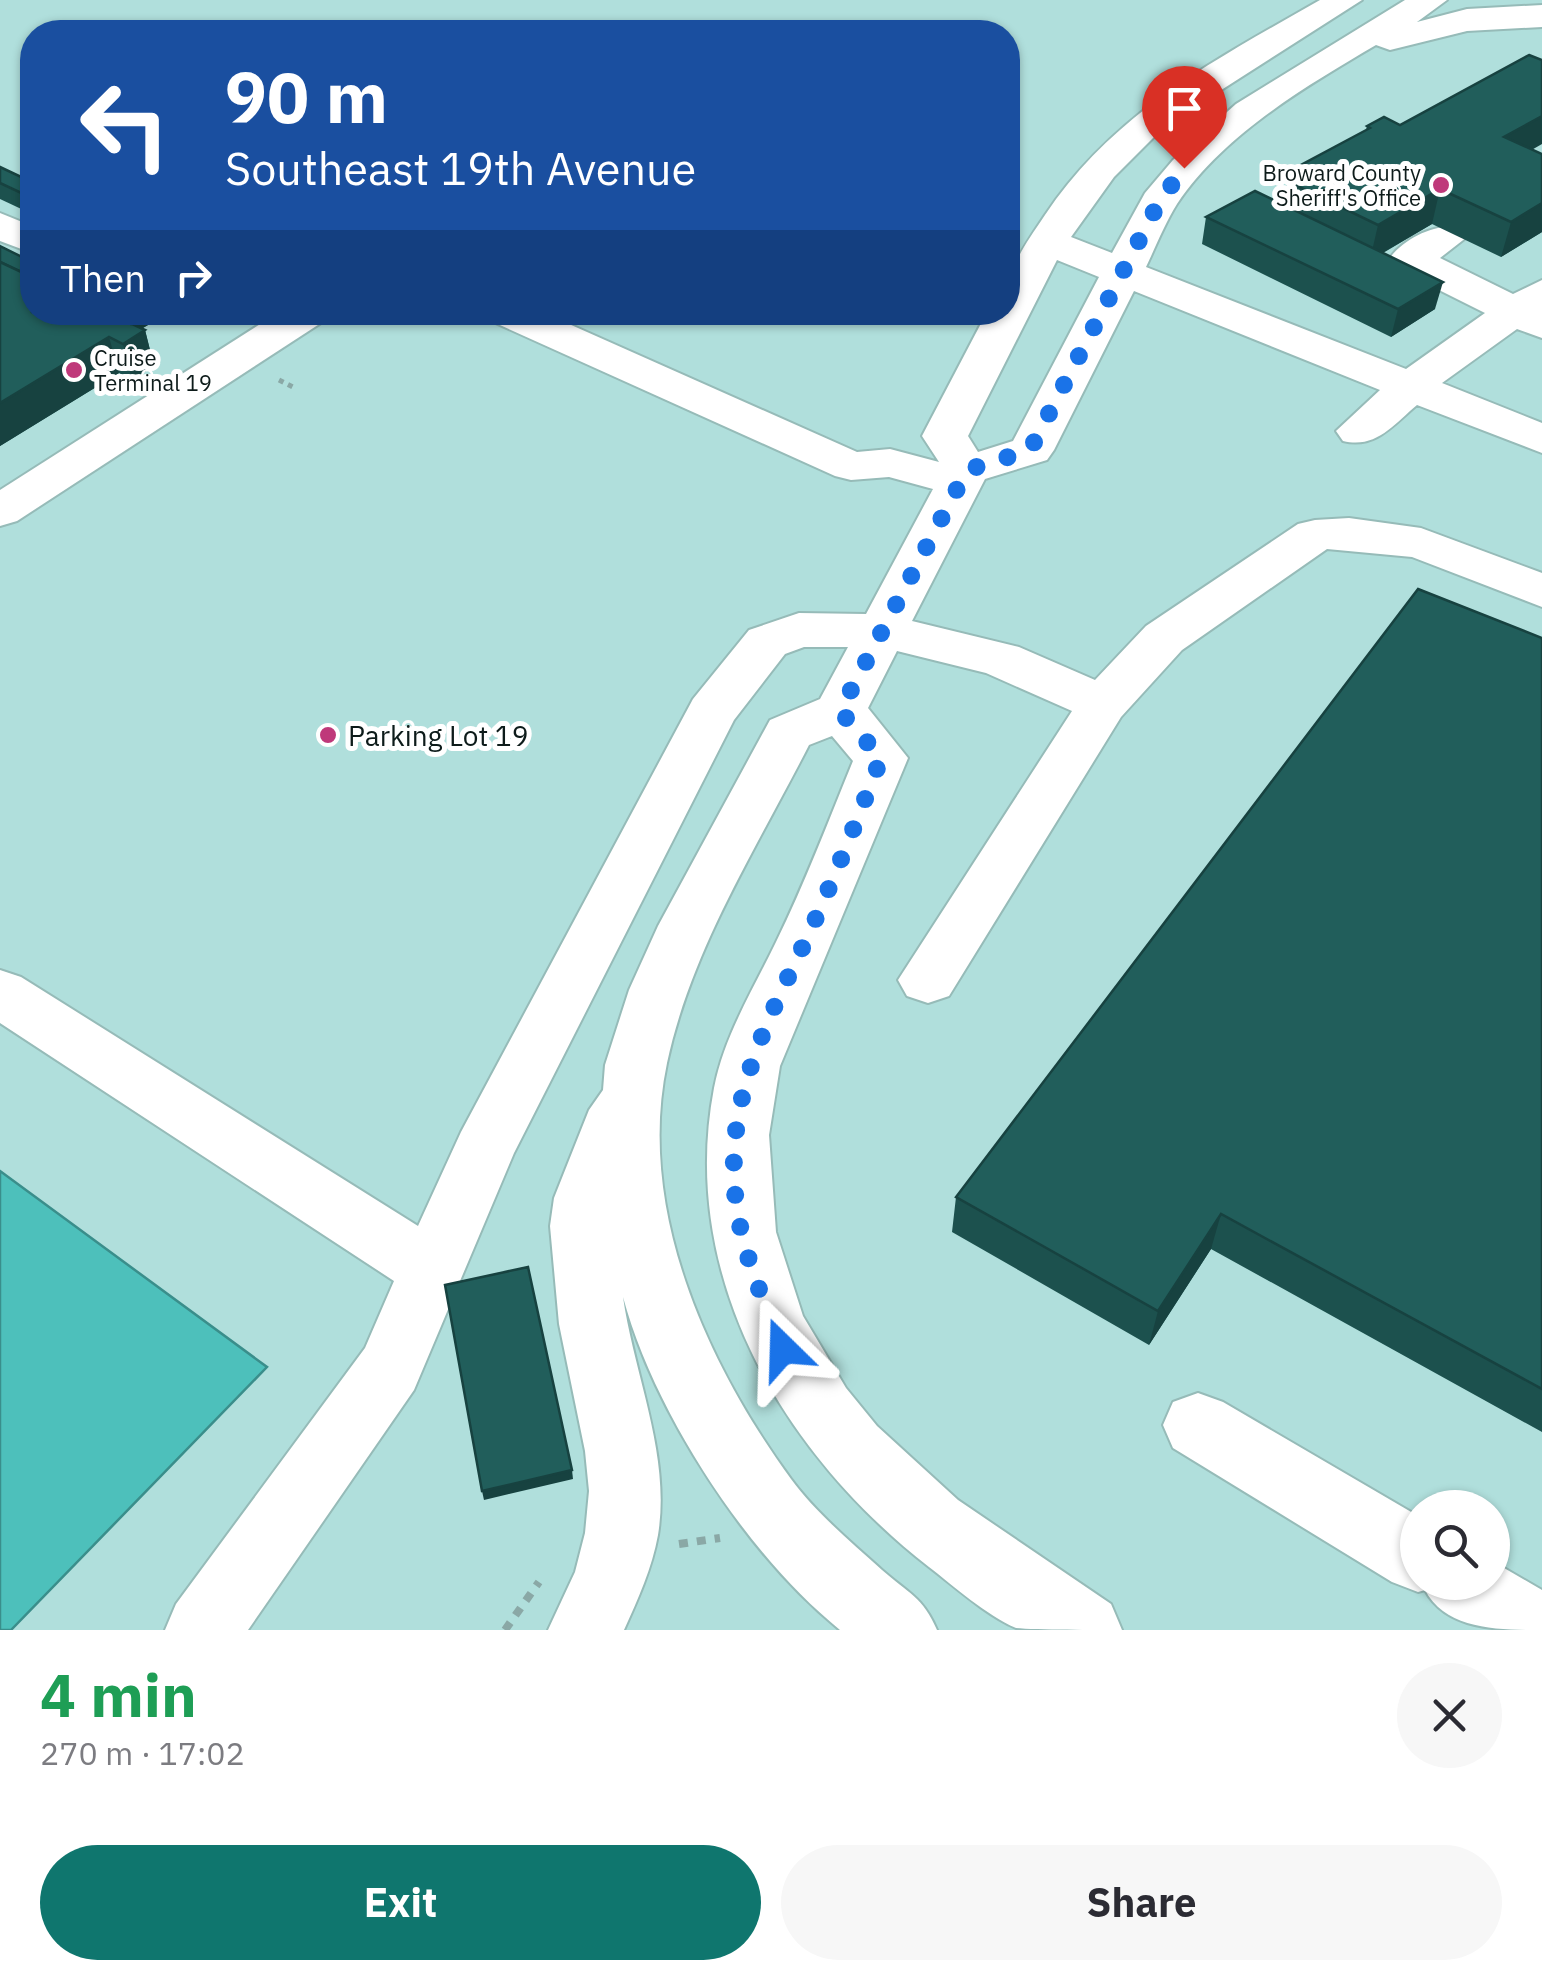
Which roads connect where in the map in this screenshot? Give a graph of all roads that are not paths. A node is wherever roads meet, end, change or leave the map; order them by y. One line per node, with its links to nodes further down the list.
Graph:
1 (1345, 0): 6 (street)
2 (1430, 0): 4 (street)
3 (1542, 16): 4 (street)
4 (1320, 62): 7 (street)
5 (1447, 237): 9 (street)
6 (1050, 242): 7 (street); 8 (street)
7 (1123, 272): 14 (street); 17 (street)
8 (1020, 297)
9 (1533, 310): 14 (street)
10 (241, 325): 18 (street)
11 (289, 325): 19 (street)
12 (536, 325): 17 (street)
13 (1005, 325): 17 (street)
14 (1409, 387): 15 (street); 16 (street)
15 (1358, 431)
16 (1542, 439)
17 (964, 476): 21 (street)
18 (0, 477)
19 (0, 511)
20 (1542, 591): 22 (street)
21 (882, 631): 22 (street); 23 (street); 27 (street)
22 (1103, 704): 24 (street)
23 (840, 711): 26 (street); 35 (street)
24 (928, 980)
25 (0, 993): 27 (street)
26 (636, 1065): 33 (street); 34 (street)
27 (432, 1270): 32 (street)
28 (1198, 1426): 29 (street)
29 (1400, 1547)
30 (1494, 1600): 31 (street)
31 (1536, 1622)
32 (203, 1630)
33 (586, 1630)
34 (899, 1630)
35 (1084, 1630)

